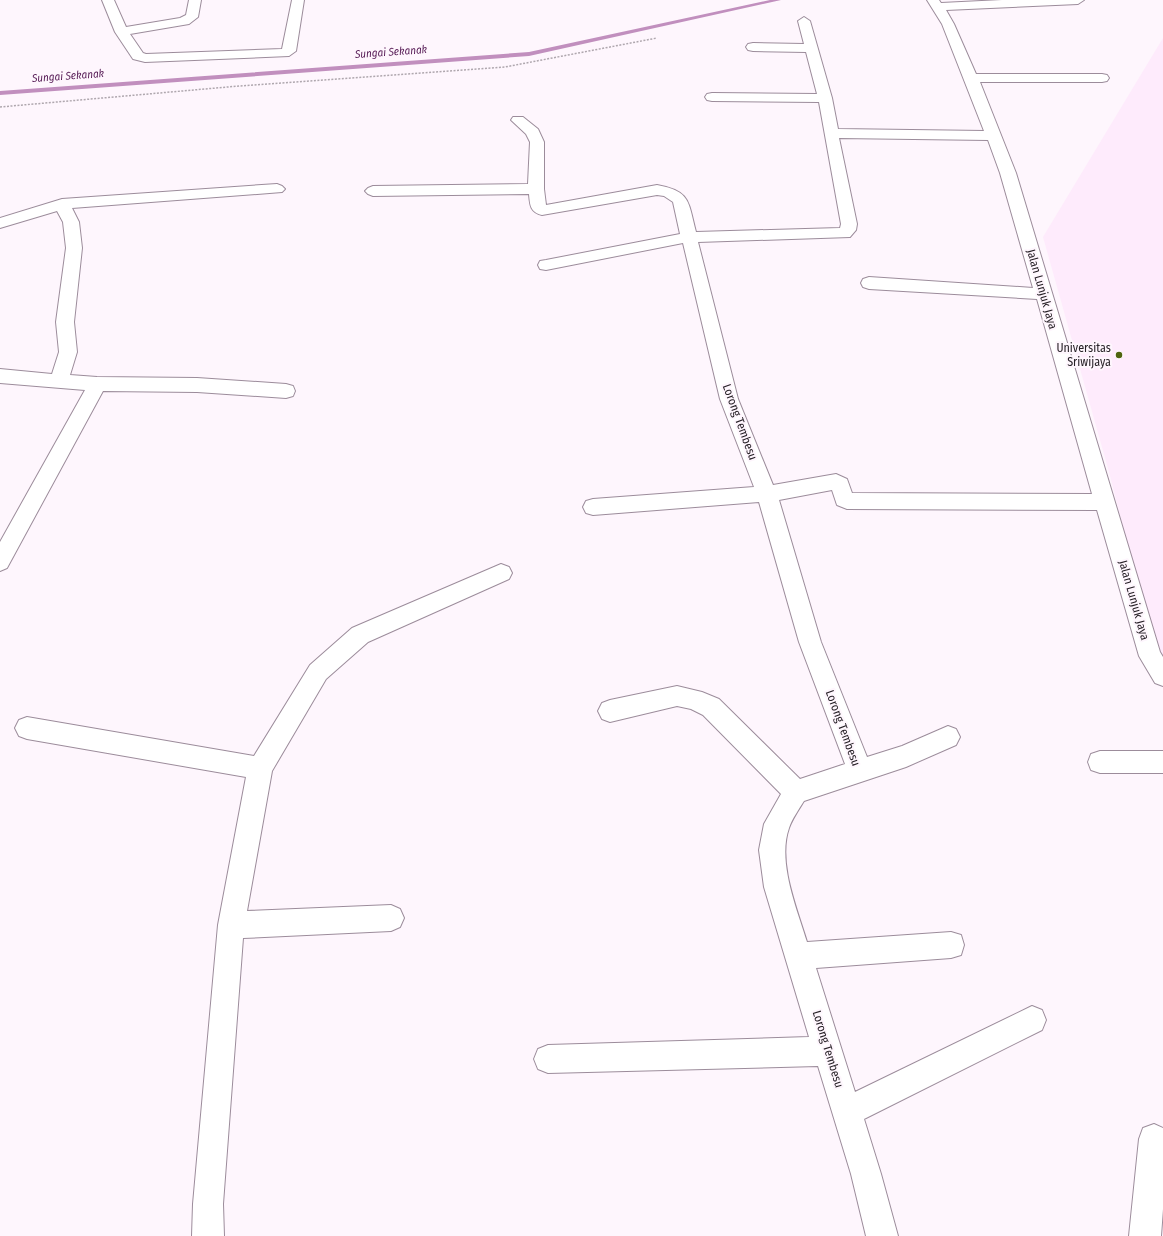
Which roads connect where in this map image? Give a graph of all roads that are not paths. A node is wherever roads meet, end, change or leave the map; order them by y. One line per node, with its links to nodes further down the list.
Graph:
1 (108, 0): 7 (street)
2 (195, 0): 7 (street)
3 (298, 0): 7 (street)
4 (1078, 0): 5 (street)
5 (936, 3): 10 (street, Jalan Lunjuk Jaya)
6 (804, 21): 9 (street)
7 (122, 32)
8 (753, 47): 9 (street)
9 (811, 48): 13 (street)
10 (971, 78): 11 (street); 16 (street, Jalan Lunjuk Jaya)
11 (1102, 78)
12 (712, 97): 13 (street)
13 (824, 98): 15 (street)
14 (518, 120): 18 (street)
15 (831, 133): 16 (street); 22 (street)
16 (994, 136): 25 (street, Jalan Lunjuk Jaya)
17 (277, 189): 20 (street)
18 (536, 189): 19 (street); 22 (street, Lorong Tembesu)
19 (373, 191)
20 (62, 204): 21 (street); 27 (street)
21 (0, 223)
22 (688, 237): 23 (street); 30 (street, Lorong Tembesu)
23 (546, 265)
24 (869, 283): 25 (street)
25 (1044, 294): 31 (street, Jalan Lunjuk Jaya)
26 (0, 376): 27 (street)
27 (60, 381): 28 (street)
28 (97, 384): 29 (street); 33 (street)
29 (286, 391)
30 (767, 494): 31 (street); 32 (street); 42 (street, Lorong Tembesu)
31 (1105, 502): 35 (street, Jalan Lunjuk Jaya)
32 (593, 507)
33 (0, 562)
34 (501, 573): 41 (street)
35 (1163, 676)
36 (610, 711): 43 (street)
37 (27, 728): 41 (street)
38 (948, 737): 42 (street)
39 (1100, 762): 40 (street)
40 (1163, 762)
41 (260, 768): 45 (street)
42 (860, 770): 43 (street, Lorong Tembesu)
43 (796, 792): 47 (street, Lorong Tembesu)
44 (391, 918): 45 (street)
45 (231, 925): 53 (street)
46 (951, 945): 47 (street)
47 (799, 956): 49 (street, Lorong Tembesu)
48 (1032, 1020): 51 (street)
49 (829, 1051): 50 (street); 51 (street, Lorong Tembesu)
50 (548, 1059)
51 (847, 1112): 54 (street, Lorong Tembesu)
52 (1154, 1140): 55 (street)
53 (208, 1236)
54 (882, 1236)
55 (1145, 1236)

